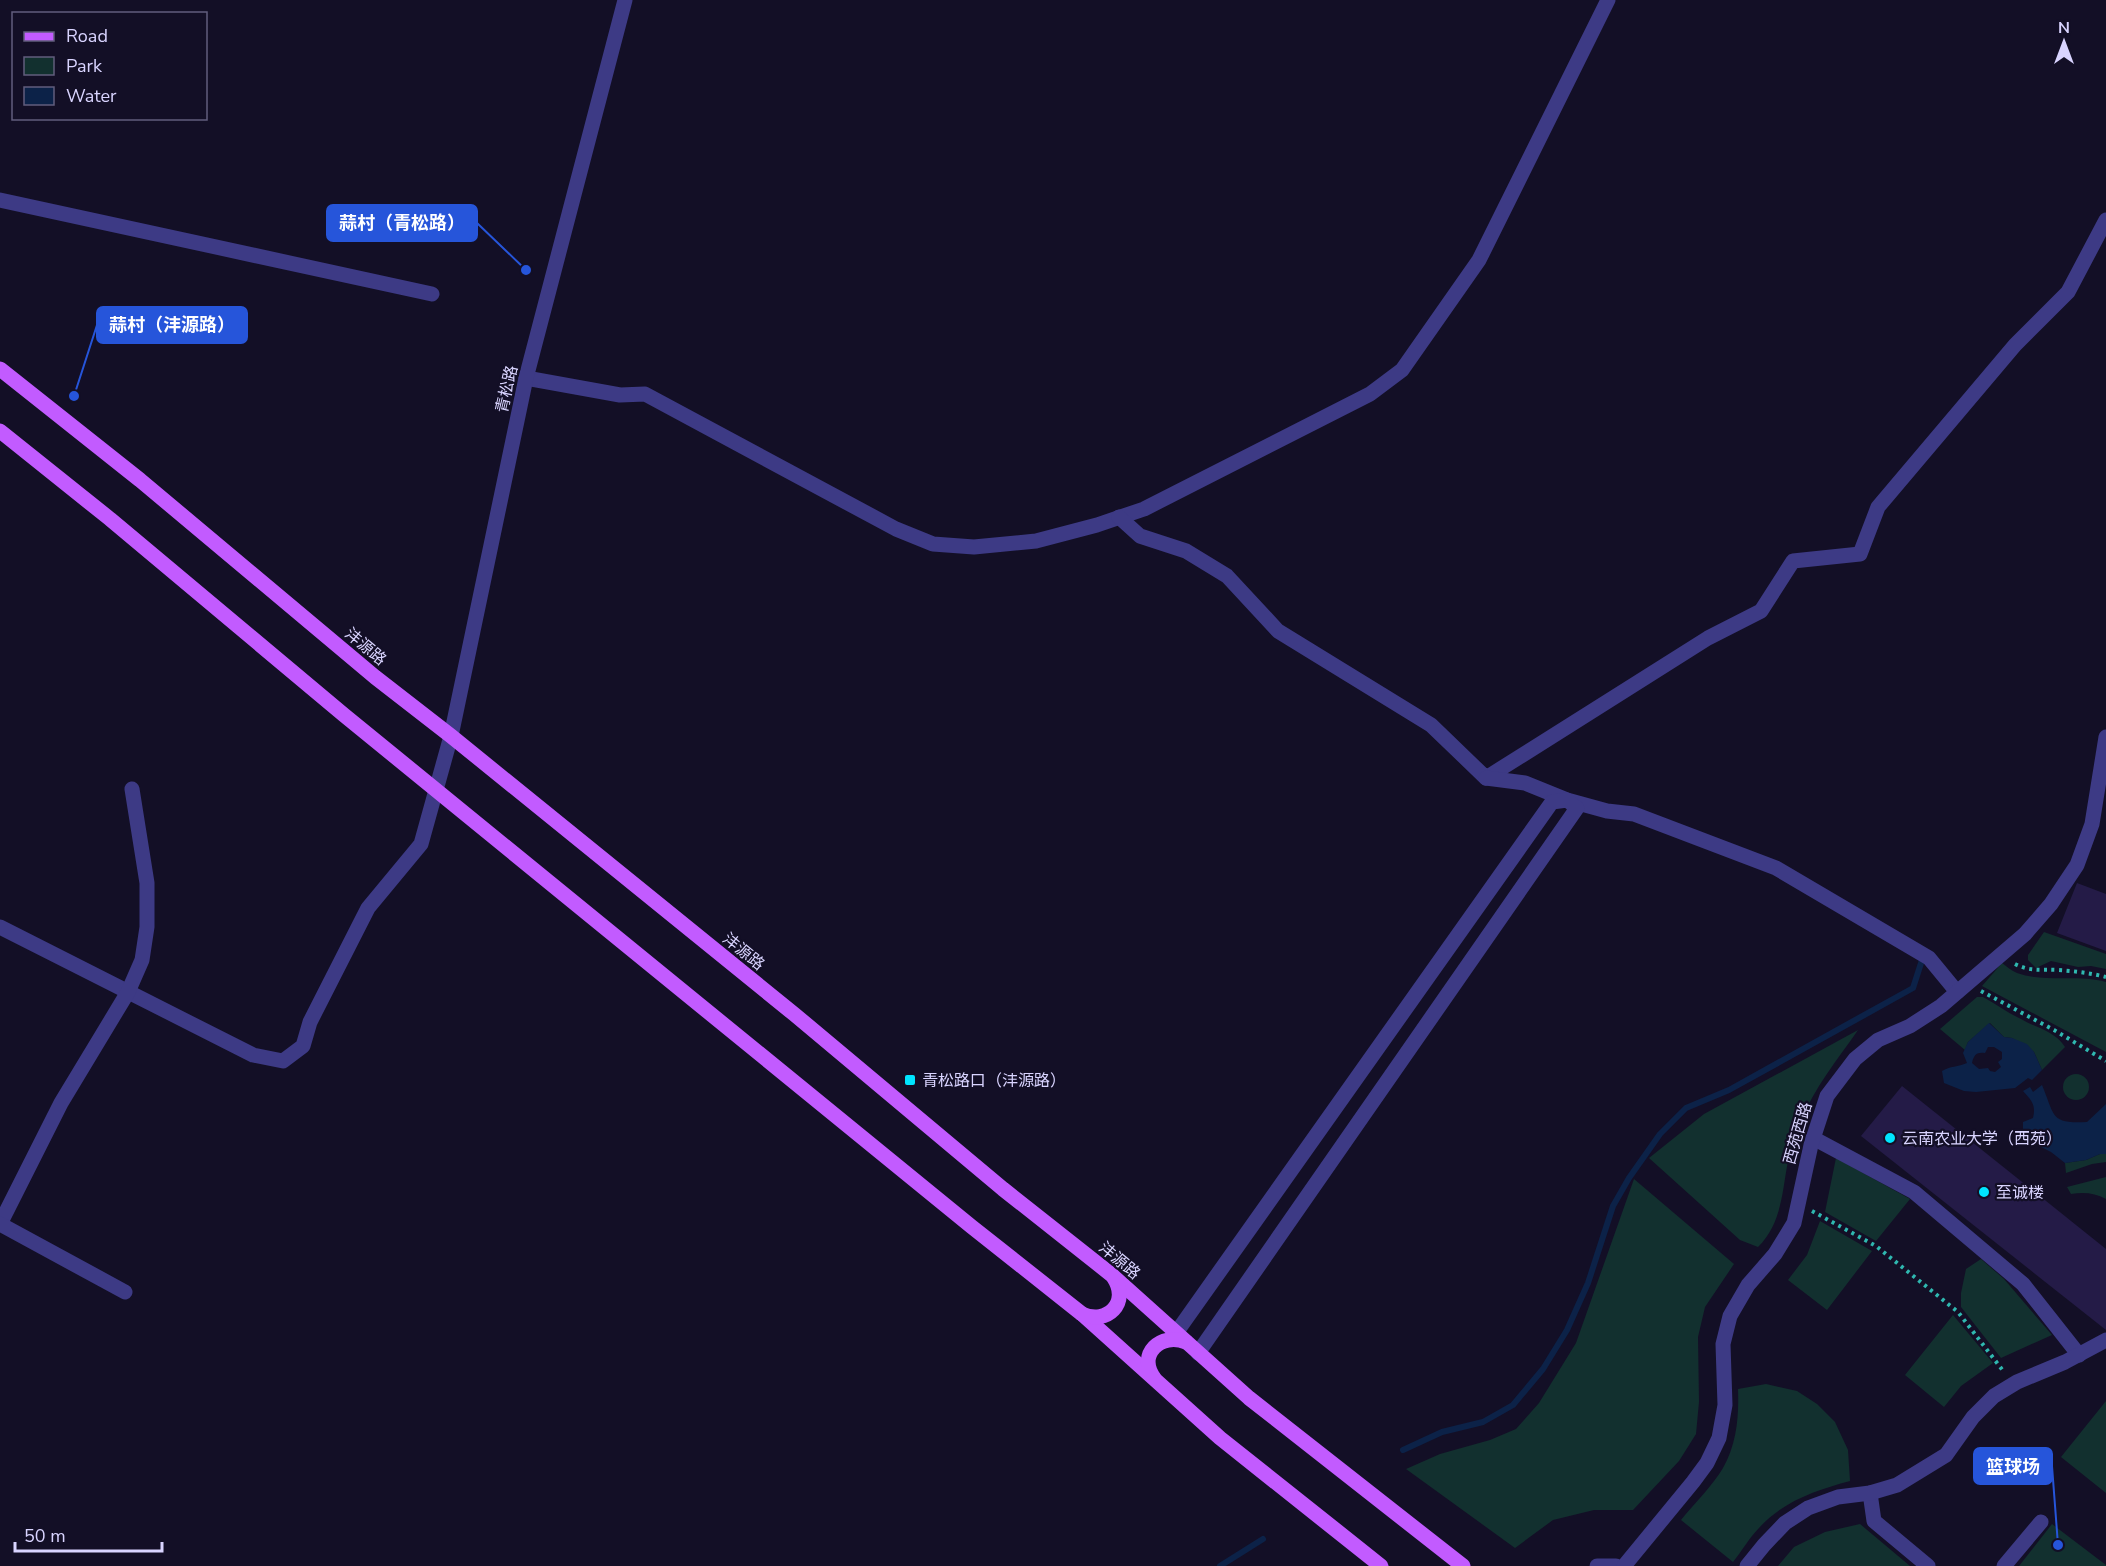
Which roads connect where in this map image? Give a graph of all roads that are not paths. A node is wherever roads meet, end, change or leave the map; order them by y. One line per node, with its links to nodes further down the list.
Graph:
1 (625, 0): 7 (street, 青松路)
2 (1608, 0): 9 (street)
3 (0, 200): 5 (street)
4 (2106, 220): 12 (street)
5 (432, 294)
6 (0, 369): 10 (main road, 沣源路)
7 (526, 378): 9 (street); 10 (street, 青松路)
8 (0, 431): 14 (main road)
9 (1119, 517): 12 (street)
10 (451, 736): 14 (street, 青松路); 21 (main road, 沣源路)
11 (2106, 737): 17 (street, 西苑西路)
12 (1485, 778): 15 (street)
13 (132, 789): 18 (street)
14 (438, 791): 18 (street, 青松路); 23 (main road)
15 (1567, 800): 17 (street); 24 (street); 26 (street)
16 (0, 927): 18 (street, 青松路)
17 (1963, 988): 19 (street, 西苑西路)
18 (128, 992): 20 (street)
19 (1813, 1138): 27 (street); 35 (street, 西苑西路)
20 (0, 1224): 22 (street)
21 (1113, 1276): 23 (main road); 24 (main road, 沣源路)
22 (125, 1292)
23 (1082, 1314): 28 (main road)
24 (1181, 1337): 26 (main road, 沣源路); 28 (main road)
25 (2106, 1340): 27 (street)
26 (1198, 1353): 32 (main road, 沣源路)
27 (2079, 1355): 29 (street)
28 (1155, 1380): 31 (main road)
29 (1870, 1493): 36 (street); 37 (street)
30 (2040, 1522): 38 (street)
31 (1381, 1566)
32 (1463, 1566)
33 (1597, 1566): 34 (street)
34 (1616, 1566)
35 (1624, 1566)
36 (1748, 1566)
37 (1928, 1566)
38 (2004, 1566)

